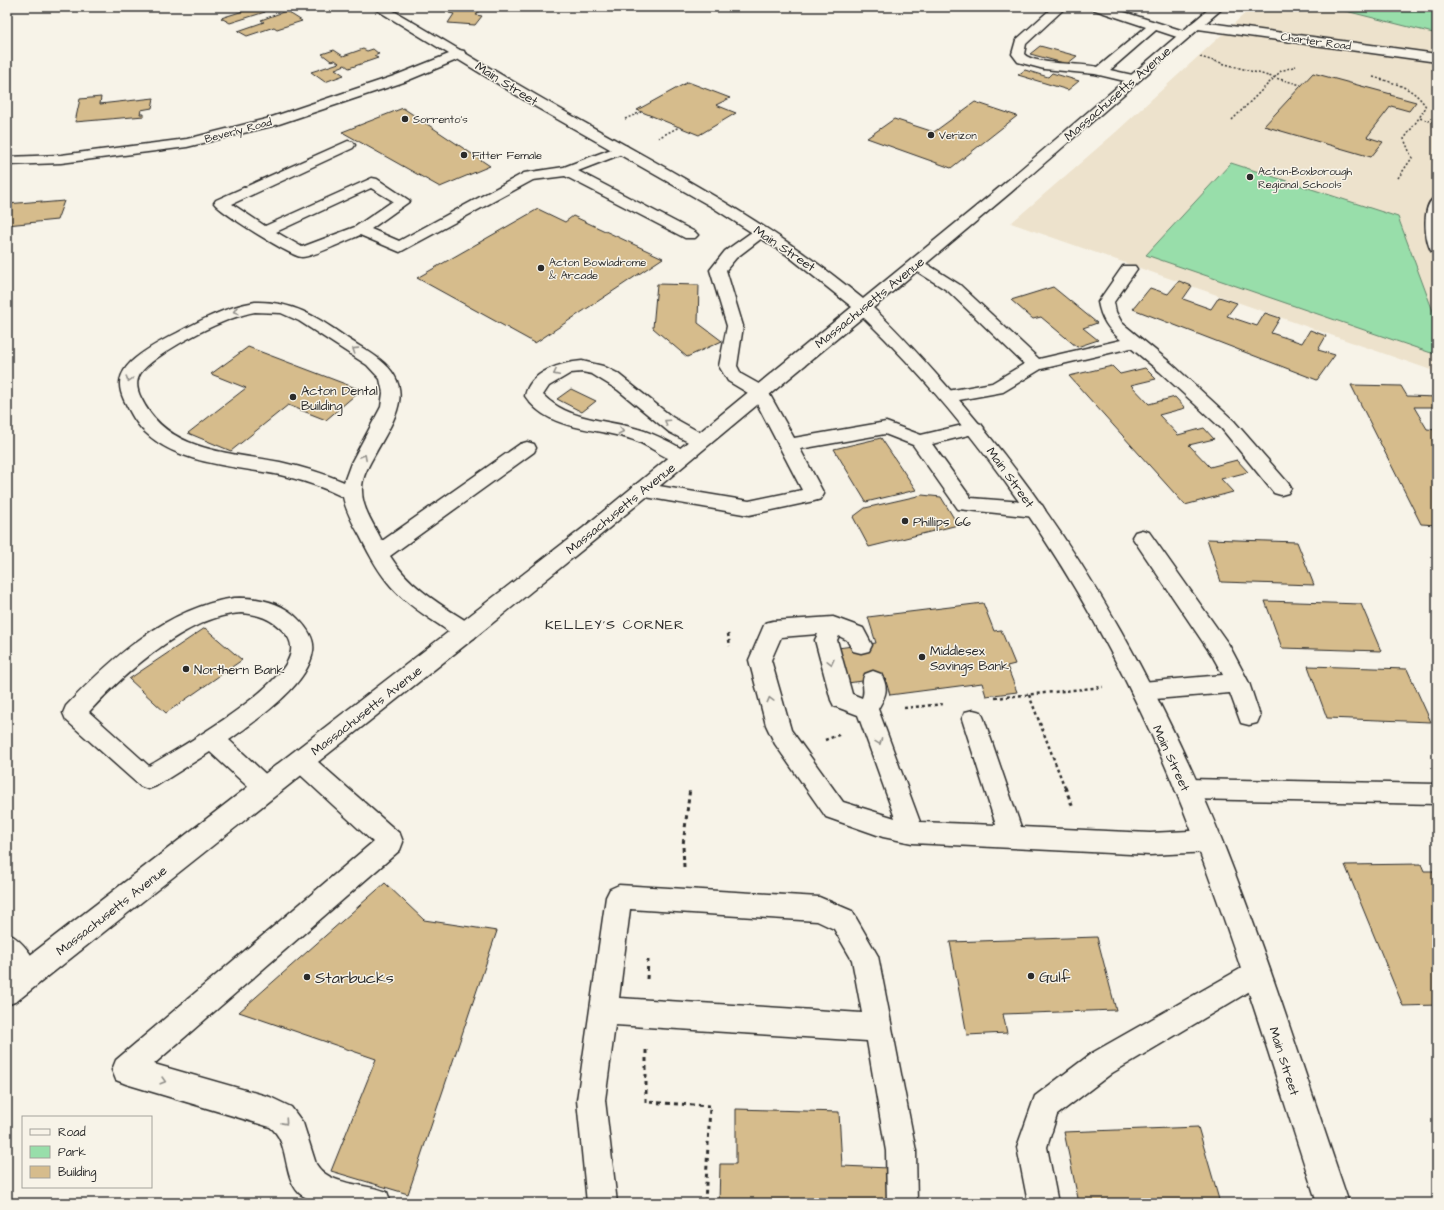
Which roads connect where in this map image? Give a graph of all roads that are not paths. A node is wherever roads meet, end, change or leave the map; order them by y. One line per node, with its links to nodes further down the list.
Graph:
1 (378, 7): 8 (main road, Main Street)
2 (1060, 7): 10 (lane)
3 (1096, 7): 6 (lane)
4 (1218, 7): 5 (main road, Massachusetts Avenue)
5 (1196, 25): 7 (main road, Massachusetts Avenue); 9 (main road, Charter Road)
6 (1154, 26): 7 (lane); 10 (lane)
7 (1183, 35): 11 (main road, Massachusetts Avenue)
8 (459, 54): 13 (main road, Main Street); 14 (main road, Beverly Road)
9 (1437, 58)
10 (1101, 71): 11 (lane)
11 (1133, 78): 22 (main road, Massachusetts Avenue)
12 (348, 145): 18 (lane)
13 (622, 149): 15 (lane); 19 (main road, Main Street)
14 (7, 161)
15 (566, 171): 17 (lane); 20 (lane)
16 (1437, 202): 21 (lane)
17 (360, 230): 18 (lane); 18 (lane)
18 (264, 232)
19 (761, 232): 24 (main road, Main Street); 27 (lane)
20 (690, 235)
21 (1437, 249)
22 (916, 264): 24 (main road, Massachusetts Avenue); 26 (lane)
23 (1129, 269): 25 (lane)
24 (863, 307): 27 (main road, Massachusetts Avenue); 28 (main road, Main Street)
25 (1134, 342): 26 (lane); 35 (lane)
26 (1035, 366): 28 (lane)
27 (760, 392): 30 (main road, Massachusetts Avenue); 32 (lane)
28 (948, 396): 29 (main road, Main Street)
29 (975, 428): 31 (lane); 38 (main road, Main Street)
30 (701, 441): 34 (main road, Massachusetts Avenue); 34 (lane, one-way to 34)
31 (920, 441): 32 (lane); 38 (lane)
32 (789, 446): 36 (lane)
33 (527, 448): 40 (lane)
34 (682, 457): 36 (main road, Massachusetts Avenue)
35 (1281, 488)
36 (641, 490): 42 (main road, Massachusetts Avenue)
37 (352, 493): 37 (lane, one-way to 37); 40 (lane)
38 (1035, 510): 46 (main road, Main Street)
39 (1142, 537): 45 (lane)
40 (379, 554): 42 (lane)
41 (833, 625): 43 (lane); 47 (lane, one-way to 47); 55 (lane, one-way to 41)
42 (466, 632): 51 (main road, Massachusetts Avenue)
43 (861, 645)
44 (873, 680): 47 (lane)
45 (1238, 683): 46 (lane); 48 (lane)
46 (1142, 691): 53 (main road, Main Street)
47 (867, 709): 55 (lane, one-way to 55)
48 (1249, 716)
49 (973, 719): 56 (lane)
50 (212, 739): 50 (lane); 52 (lane)
51 (301, 761): 52 (main road, Massachusetts Avenue); 64 (lane, one-way to 64)
52 (266, 789): 60 (main road, Massachusetts Avenue)
53 (1187, 789): 54 (lane); 57 (main road, Main Street)
54 (1437, 794)
55 (912, 832): 56 (lane)
56 (1012, 836): 57 (lane)
57 (1209, 842): 59 (main road, Main Street)
58 (7, 946): 60 (lane)
59 (1256, 973): 67 (lane); 68 (main road, Main Street)
60 (28, 974): 61 (main road, Massachusetts Avenue)
61 (7, 991)
62 (604, 1011): 63 (lane); 63 (lane); 65 (lane)
63 (878, 1028): 66 (lane)
64 (376, 1203)
65 (602, 1203)
66 (902, 1203)
67 (1043, 1203)
68 (1333, 1203)

